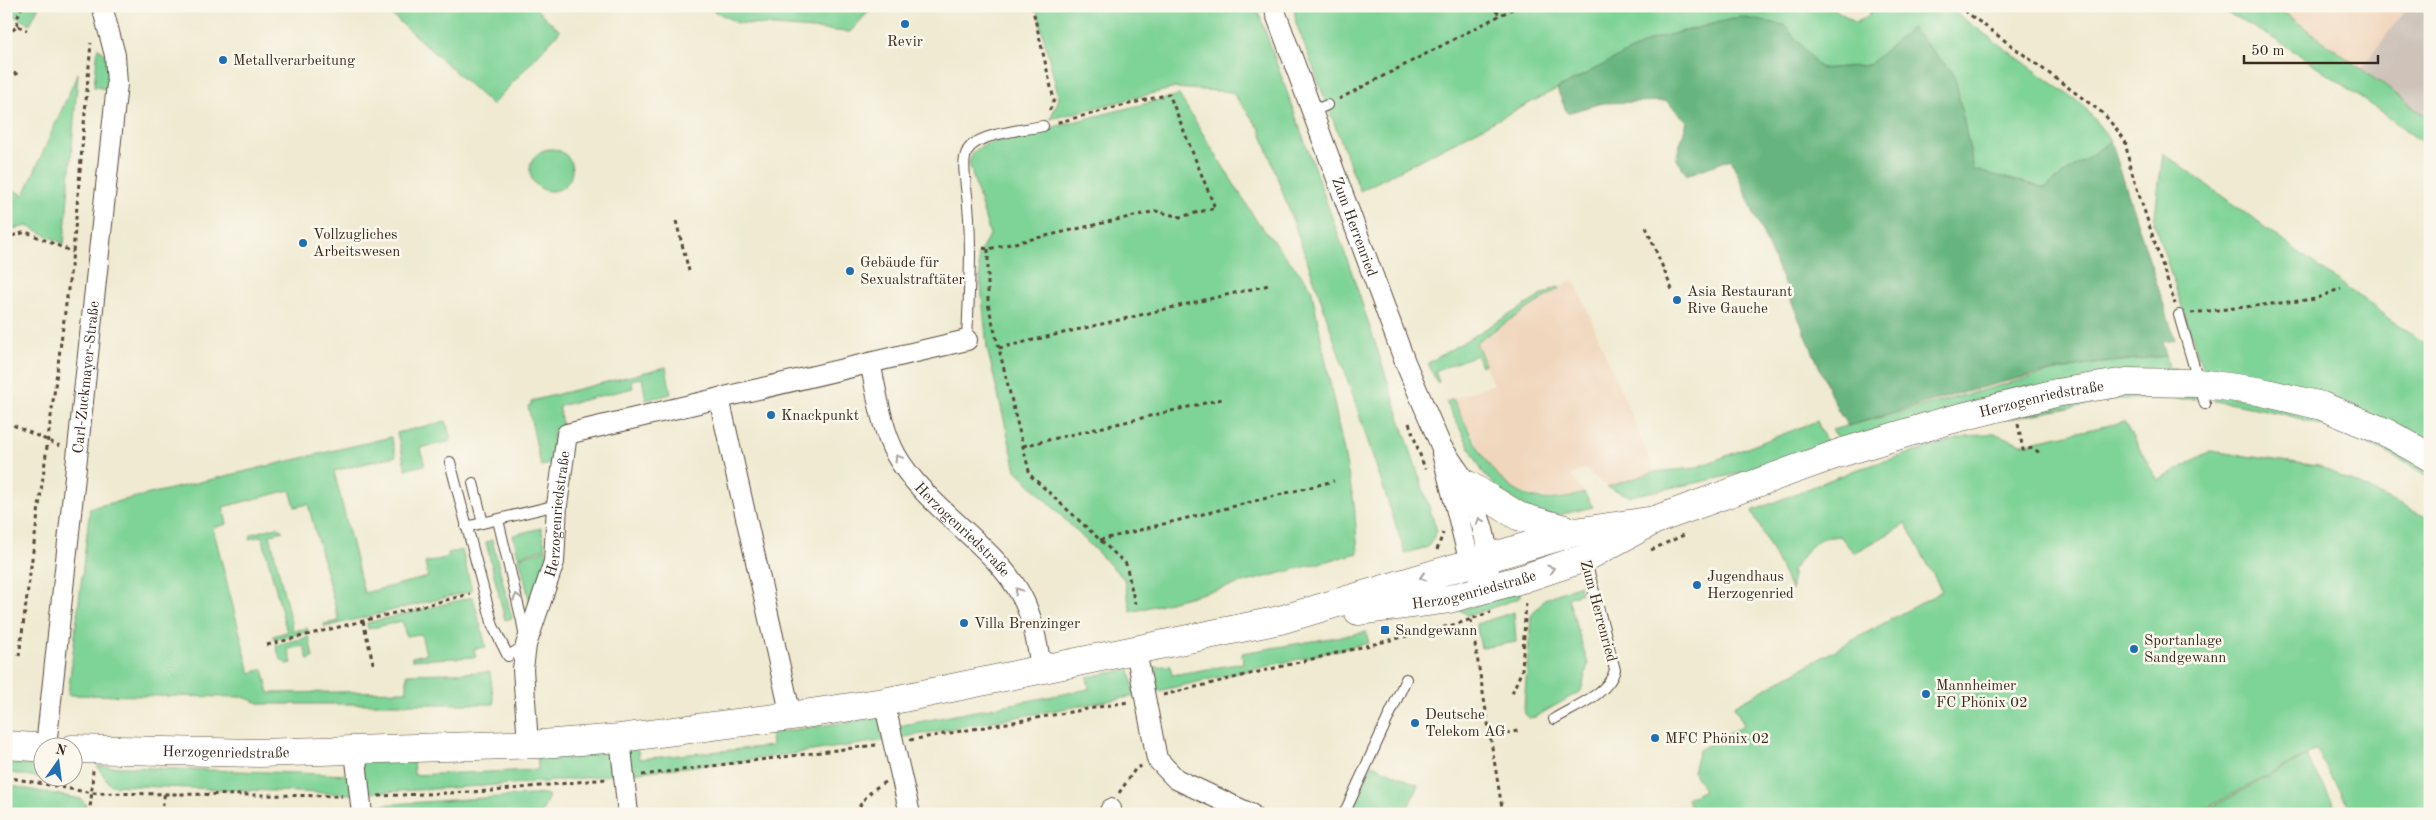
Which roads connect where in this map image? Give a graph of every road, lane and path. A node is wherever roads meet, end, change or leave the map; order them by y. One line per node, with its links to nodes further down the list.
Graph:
1 (22, 6): 9 (path)
2 (102, 6): 41 (street, Carl-Zuckmayer-Straße)
3 (1032, 6): 16 (path)
4 (1275, 6): 15 (street, Zum Herrenried)
5 (1489, 6): 8 (path)
6 (1518, 6): 8 (path)
7 (1958, 6): 27 (path)
8 (1501, 15): 15 (path)
9 (18, 26): 10 (path); 11 (path)
10 (27, 30)
11 (6, 35)
12 (92, 47): 22 (path)
13 (6, 71): 14 (path)
14 (20, 75)
15 (1319, 109): 40 (street, Zum Herrenried)
16 (1042, 126): 20 (lane); 21 (path)
17 (676, 221): 23 (path)
18 (1646, 227): 26 (path)
19 (6, 240): 22 (path)
20 (969, 246): 21 (path); 28 (lane)
21 (988, 248): 29 (path)
22 (73, 252): 38 (path)
23 (688, 271)
24 (1268, 285): 29 (path)
25 (2341, 288): 27 (path)
26 (1673, 292)
27 (2179, 315): 31 (lane)
28 (967, 340): 30 (street, Herzogenriedstraße)
29 (999, 348): 39 (path)
30 (870, 363): 32 (street, Herzogenriedstraße); 71 (street, Herzogenriedstraße, one-way to 30)
31 (2201, 393): 44 (street, Herzogenriedstraße); 55 (street, Herzogenriedstraße)
32 (720, 398): 49 (street, Herzogenriedstraße); 76 (street)
33 (1222, 399): 39 (path)
34 (6, 422): 38 (path)
35 (2026, 422): 36 (path)
36 (2018, 424): 37 (path); 42 (path)
37 (2010, 425)
38 (48, 441): 41 (path); 69 (path)
39 (1023, 446): 54 (path)
40 (1441, 446): 48 (street, Zum Herrenried); 57 (street, Zum Herrenried)
41 (78, 454): 80 (street, Carl-Zuckmayer-Straße)
42 (2041, 454)
43 (450, 462): 52 (lane)
44 (2426, 468): 47 (path)
45 (1334, 481): 54 (path)
46 (473, 483): 51 (lane)
47 (2430, 483)
48 (1468, 485): 55 (street); 57 (street, Zum Herrenried, one-way to 48)
49 (557, 505): 50 (lane); 66 (street, Herzogenriedstraße)
50 (498, 520): 51 (lane); 66 (lane, one-way to 50)
51 (483, 523): 52 (lane)
52 (466, 527): 59 (lane)
53 (1695, 531): 56 (path)
54 (1100, 540): 61 (path)
55 (1580, 545): 57 (street, Herzogenriedstraße); 58 (street, Herzogenriedstraße, one-way to 55); 77 (lane, Zum Herrenried)
56 (1650, 550)
57 (1480, 560): 58 (street, Zum Herrenried); 62 (street, Herzogenriedstraße, one-way to 62)
58 (1488, 588): 62 (street, Herzogenriedstraße)
59 (483, 591): 64 (path); 66 (lane)
60 (1526, 600): 74 (path)
61 (1135, 604)
62 (1280, 620): 67 (street, Herzogenriedstraße)
63 (1472, 620): 79 (path)
64 (363, 621): 65 (path); 70 (path)
65 (267, 645)
66 (526, 645): 83 (street, Herzogenriedstraße)
67 (1136, 651): 71 (street, Herzogenriedstraße); 87 (street)
68 (11, 654): 73 (path)
69 (18, 656)
70 (374, 668)
71 (1042, 671): 75 (street, Herzogenriedstraße)
72 (1406, 679): 98 (lane)
73 (6, 683)
74 (1512, 693)
75 (884, 702): 76 (street, Herzogenriedstraße); 88 (street)
76 (791, 716): 81 (street, Herzogenriedstraße)
77 (1554, 718)
78 (1518, 731): 79 (path)
79 (1490, 736): 99 (path)
80 (48, 738)
81 (620, 738): 83 (street, Herzogenriedstraße); 94 (street)
82 (6, 745): 84 (street)
83 (528, 745): 86 (street, Herzogenriedstraße)
84 (32, 746)
85 (84, 749): 86 (street, Herzogenriedstraße); 91 (path)
86 (355, 751): 93 (street)
87 (1157, 758): 89 (path); 97 (street)
88 (900, 775): 95 (path); 96 (street)
89 (1123, 784)
90 (165, 792): 92 (path)
91 (88, 814)
92 (161, 814)
93 (362, 814)
94 (628, 814)
95 (856, 814)
96 (910, 814)
97 (1251, 814)
98 (1344, 814)
99 (1503, 814)

